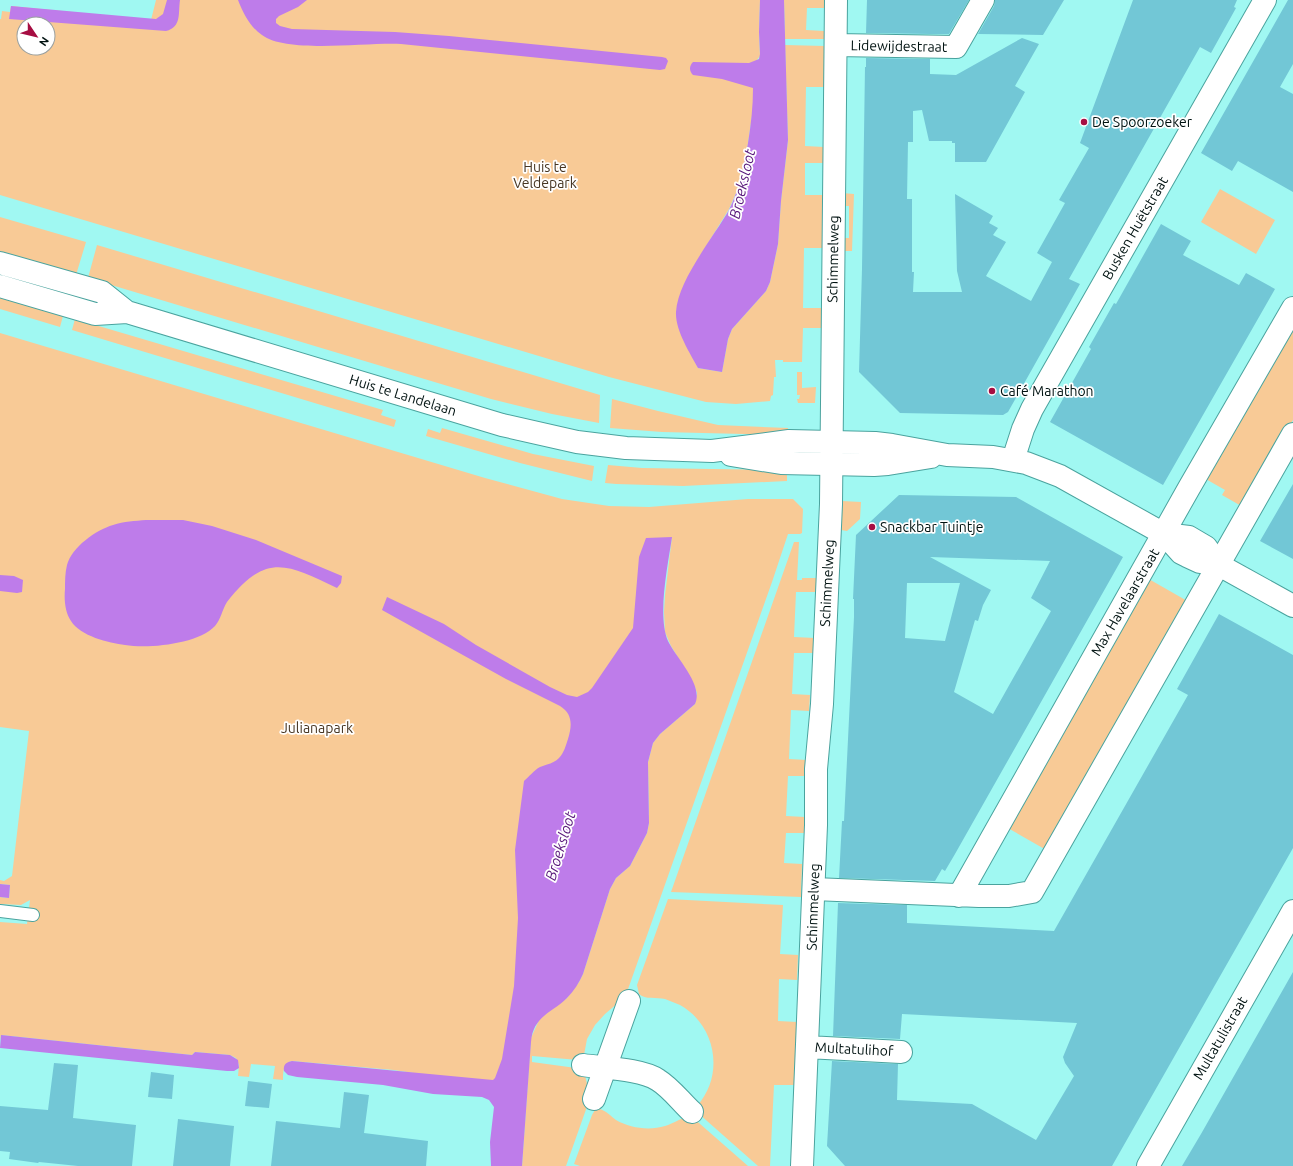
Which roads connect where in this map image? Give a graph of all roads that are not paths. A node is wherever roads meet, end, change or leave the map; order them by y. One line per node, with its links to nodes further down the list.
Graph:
1 (836, 0): 4 (street, Schimmelweg)
2 (983, 0): 4 (street, Lidewijdestraat)
3 (1265, 0): 13 (street, Busken Huëtstraat)
4 (836, 45): 10 (street, Schimmelweg)
5 (0, 263): 8 (street, Huis te Landelaan)
6 (0, 286): 8 (street, Huis te Landelaan)
7 (1293, 308): 15 (street, Max Havelaarstraat)
8 (127, 312): 11 (street, Huis te Landelaan)
9 (1293, 434): 16 (street)
10 (831, 442): 11 (street); 12 (street); 14 (street, Schimmelweg)
11 (712, 451): 14 (street)
12 (947, 455): 13 (street); 14 (street)
13 (1013, 460): 15 (street)
14 (831, 464): 18 (street, Schimmelweg)
15 (1164, 534): 16 (street); 19 (street, Max Havelaarstraat)
16 (1219, 564): 17 (street); 19 (street)
17 (1293, 606)
18 (814, 889): 19 (street); 24 (street, Schimmelweg)
19 (959, 896)
20 (0, 911): 22 (lane)
21 (1293, 911): 31 (street, Multatulistraat)
22 (33, 915)
23 (628, 1001): 27 (street)
24 (807, 1047): 25 (street, Multatulihof); 30 (street, Schimmelweg)
25 (900, 1052)
26 (583, 1065): 27 (street)
27 (604, 1068): 28 (street); 29 (street)
28 (594, 1099)
29 (692, 1112)
30 (802, 1166)
31 (1148, 1166)

